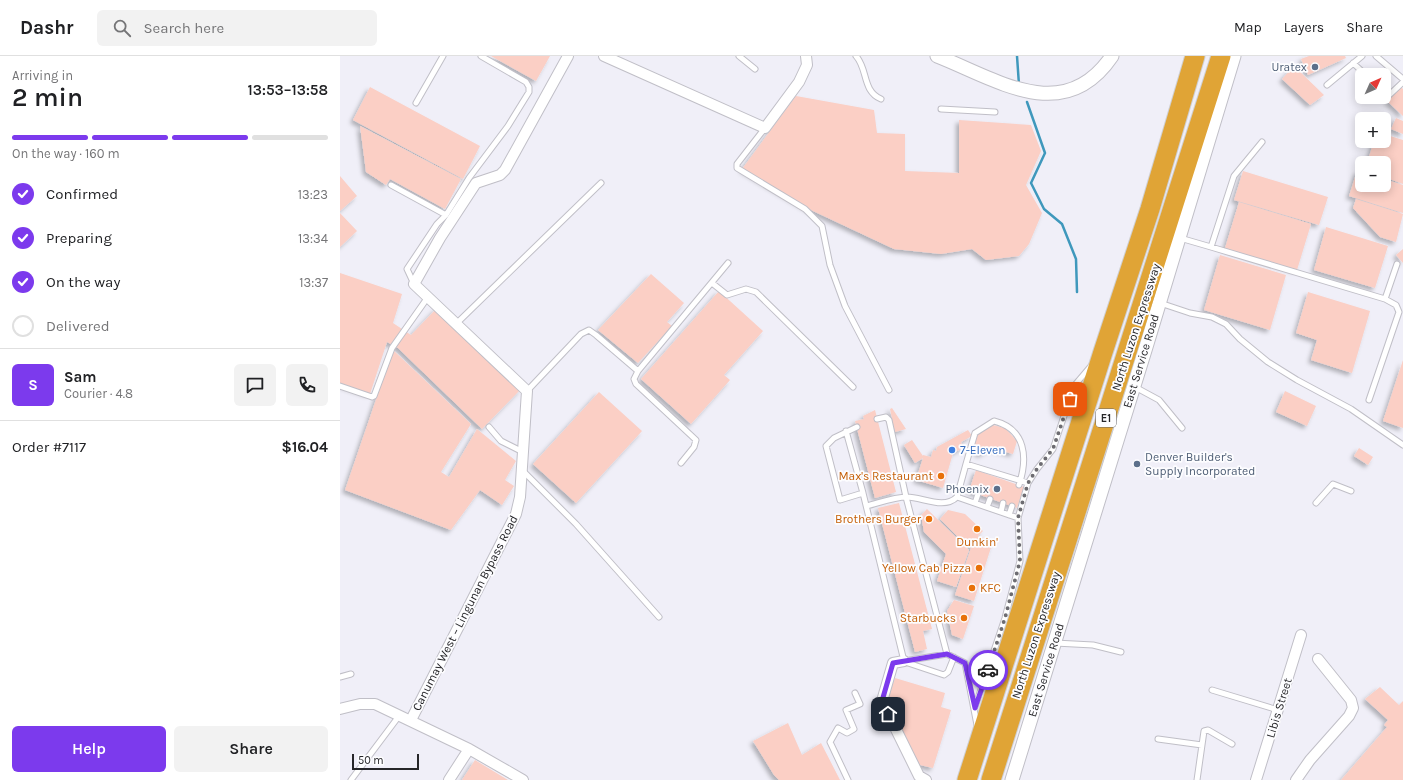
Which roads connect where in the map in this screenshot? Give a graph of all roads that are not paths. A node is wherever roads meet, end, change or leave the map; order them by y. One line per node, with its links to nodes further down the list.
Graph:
1 (443, 56): 23 (lane)
2 (481, 56): 30 (lane)
3 (568, 56): 36 (street)
4 (604, 56): 26 (street)
5 (739, 56): 17 (lane)
6 (806, 56): 26 (street)
7 (856, 56): 22 (lane)
8 (937, 56): 9 (street)
9 (1112, 56)
10 (1184, 56): 21 (highway)
11 (1195, 56): 21 (highway, North Luzon Expressway / E1)
12 (1232, 56): 31 (street, East Service Road); 104 (highway, North Luzon Expressway / E1)
13 (1362, 56): 15 (lane)
14 (1376, 56): 18 (lane)
15 (1354, 63): 16 (lane); 19 (lane)
16 (1359, 68)
17 (755, 69)
18 (1403, 80): 20 (lane)
19 (1326, 85)
20 (1391, 93)
21 (1182, 98): 41 (highway, North Luzon Expressway / E1)
22 (881, 99)
23 (416, 103)
24 (941, 109): 25 (lane)
25 (995, 112)
26 (765, 128): 46 (lane)
27 (1262, 142): 32 (lane)
28 (601, 183): 40 (lane)
29 (391, 185): 30 (lane)
30 (446, 215): 36 (lane)
31 (1179, 238): 32 (lane); 39 (street, East Service Road)
32 (1211, 247): 38 (lane)
33 (728, 263): 35 (lane)
34 (1397, 264): 38 (lane)
35 (712, 283): 42 (lane); 44 (lane)
36 (414, 284): 37 (street)
37 (428, 297): 40 (street); 43 (lane)
38 (1385, 299): 48 (lane)
39 (1159, 303): 45 (street, East Service Road); 54 (lane)
40 (457, 323): 47 (street)
41 (1103, 352): 60 (lane); 94 (highway, North Luzon Expressway / E1)
42 (638, 371): 47 (lane); 56 (lane)
43 (340, 386)
44 (853, 387)
45 (1134, 387): 52 (lane); 78 (street, East Service Road)
46 (889, 390)
47 (527, 391): 55 (street, Canumay West – Lingunan Bypass Road)
48 (1369, 400)
49 (877, 419): 64 (lane)
50 (489, 427): 55 (lane)
51 (857, 427): 53 (lane)
52 (1182, 428)
53 (846, 431): 62 (lane); 62 (lane)
54 (1403, 445)
55 (523, 452): 58 (street, Canumay West – Lingunan Bypass Road)
56 (681, 463)
57 (966, 464): 59 (lane); 59 (lane); 65 (lane)
58 (522, 470): 76 (lane); 92 (street, Canumay West – Lingunan Bypass Road)
59 (1019, 483): 60 (lane)
60 (1028, 483): 75 (lane)
61 (1351, 490): 69 (lane)
62 (863, 493): 70 (lane)
63 (978, 494): 67 (lane)
64 (906, 497): 65 (lane); 70 (lane); 80 (lane)
65 (957, 497): 67 (lane)
66 (990, 499): 72 (lane)
67 (975, 503): 72 (lane)
68 (1003, 503): 73 (lane)
69 (1316, 503)
70 (867, 506): 83 (lane)
71 (1012, 506): 74 (lane)
72 (987, 507): 73 (lane)
73 (1001, 512): 74 (lane)
74 (1009, 515): 75 (lane)
75 (1018, 518): 88 (lane)
76 (659, 617)
77 (1300, 635): 90 (street, Libis Street)
78 (1054, 643): 79 (lane); 105 (street, East Service Road)
79 (1121, 652)
80 (947, 654): 81 (lane); 83 (lane)
81 (954, 657): 83 (lane); 88 (lane)
82 (1318, 659): 108 (street)
83 (904, 662): 102 (street)
84 (351, 674): 85 (lane)
85 (340, 677)
86 (1212, 690): 90 (lane)
87 (855, 693): 101 (lane)
88 (975, 708): 94 (lane)
89 (340, 709): 91 (street)
90 (1278, 710): 107 (street, Libis Street)
91 (400, 715): 92 (street); 98 (lane)
92 (411, 720): 97 (street)
93 (1158, 739): 96 (lane)
94 (980, 741): 103 (highway, North Luzon Expressway / E1)
95 (1232, 744): 96 (lane)
96 (1202, 745): 106 (lane)
97 (469, 749): 99 (street); 100 (street)
98 (351, 780)
99 (449, 780)
100 (523, 780)
101 (848, 780)
102 (926, 780)
103 (967, 780)
104 (991, 780)
105 (1012, 780)
106 (1197, 780)
107 (1256, 780)
108 (1296, 780)

